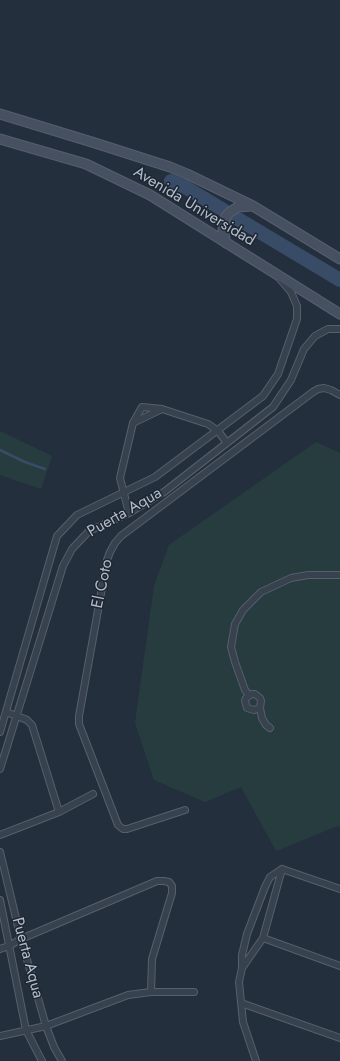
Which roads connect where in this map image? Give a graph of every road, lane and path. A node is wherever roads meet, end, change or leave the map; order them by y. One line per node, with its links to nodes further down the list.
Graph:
1 (0, 114): 3 (main road, Avenida Universidad)
2 (0, 139): 4 (main road, Avenida Universidad)
3 (253, 206): 4 (main road); 5 (main road, Avenida Universidad)
4 (226, 243): 6 (main road, Avenida Universidad)
5 (340, 259)
6 (276, 274): 7 (main road, Avenida Universidad); 12 (street, Puerta Aqua)
7 (340, 314)
8 (340, 329): 13 (street, Puerta Aqua)
9 (340, 395): 25 (street, El Coto)
10 (162, 409): 11 (street); 11 (street); 12 (street)
11 (133, 423): 14 (street)
12 (218, 431): 13 (street); 14 (street, Puerta Aqua)
13 (227, 443): 15 (street, Puerta Aqua)
14 (123, 493): 15 (street); 19 (street, Puerta Aqua)
15 (129, 513): 20 (street, Puerta Aqua)
16 (340, 575): 17 (street)
17 (249, 696): 18 (street); 18 (street)
18 (260, 708): 21 (street)
19 (6, 712): 20 (street); 22 (street, Puerta Aqua)
20 (17, 716): 23 (street, Puerta Aqua); 26 (street)
21 (270, 728)
22 (0, 732)
23 (0, 769)
24 (93, 794): 26 (street)
25 (185, 810)
26 (58, 812): 27 (street)
27 (0, 835)
28 (0, 852): 32 (street, Puerta Aqua)
29 (282, 869): 30 (street); 33 (street); 37 (street)
30 (340, 890)
31 (0, 900): 34 (street, Puerta Aqua)
32 (21, 938): 34 (street); 38 (street); 41 (street, Puerta Aqua)
33 (263, 938): 36 (street); 37 (street)
34 (9, 946): 35 (street); 42 (street, Puerta Aqua)
35 (0, 949)
36 (340, 966)
37 (242, 968): 40 (street)
38 (151, 992): 39 (street); 41 (street)
39 (194, 992)
40 (241, 1003): 44 (street); 47 (street)
41 (46, 1026): 42 (street); 46 (street, Puerta Aqua)
42 (26, 1030): 43 (street); 45 (street, Puerta Aqua)
43 (0, 1036)
44 (340, 1038)
45 (42, 1061)
46 (62, 1061)
47 (256, 1061)

